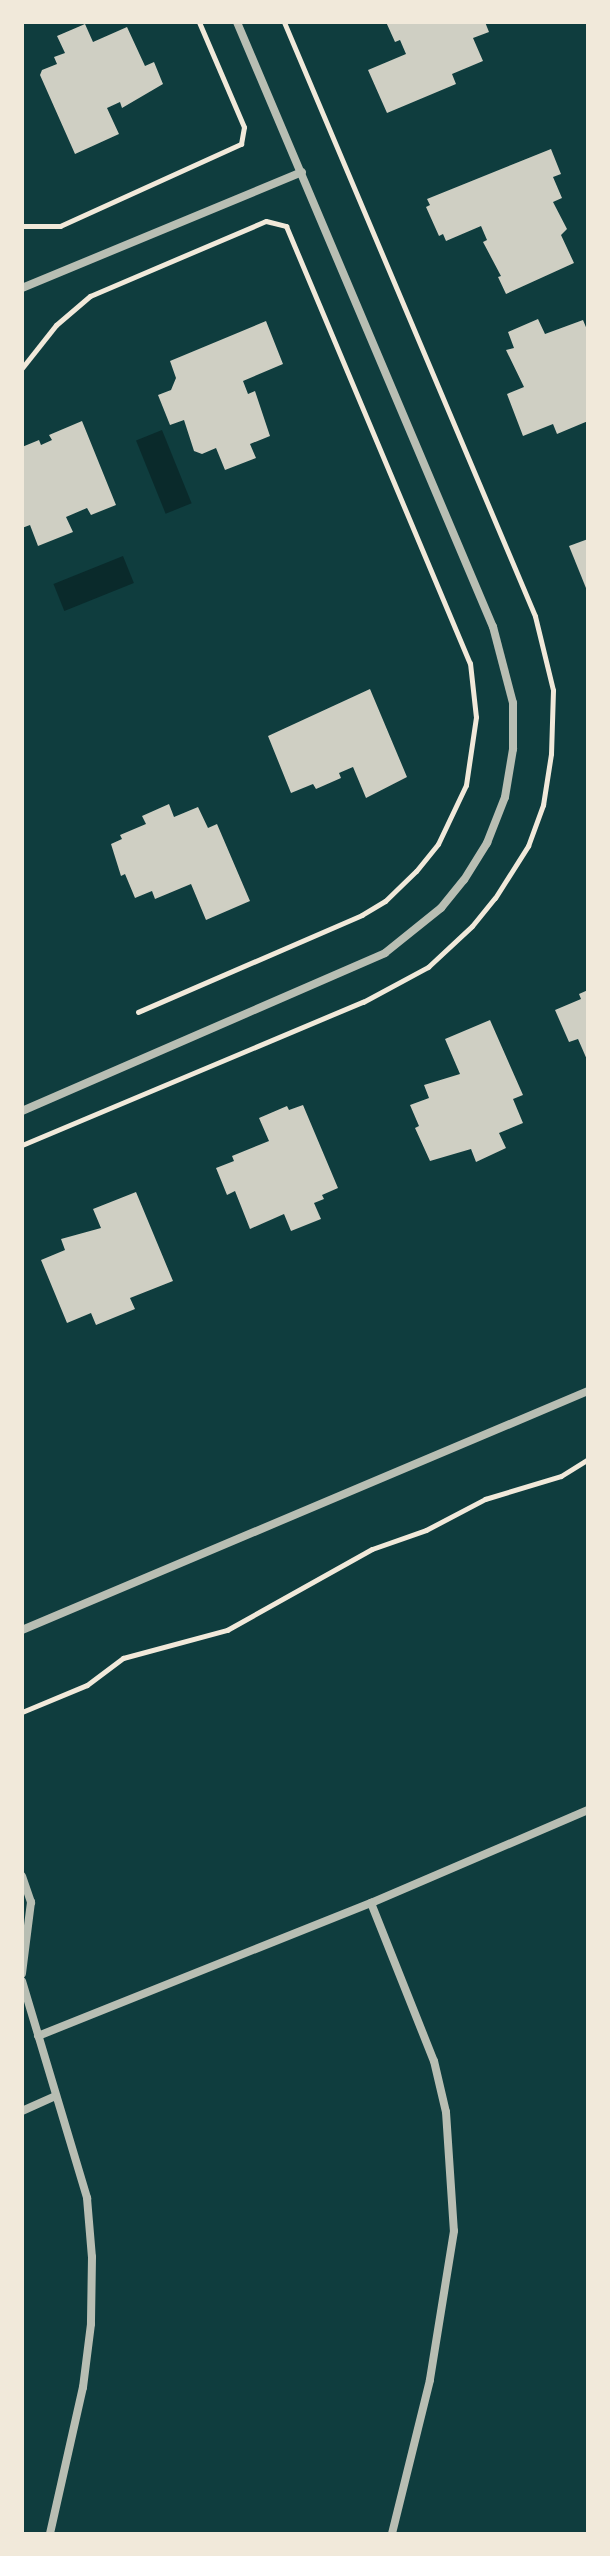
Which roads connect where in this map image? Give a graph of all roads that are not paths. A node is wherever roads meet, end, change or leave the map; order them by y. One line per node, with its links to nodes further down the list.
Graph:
1 (237, 22): 2 (street)
2 (302, 172): 3 (street); 4 (street)
3 (22, 288)
4 (22, 1111)
5 (588, 1391): 6 (street)
6 (22, 1630)
7 (588, 1810): 9 (street)
8 (22, 1876): 10 (street)
9 (371, 1903): 13 (street); 17 (street)
10 (22, 1973)
11 (22, 1981): 12 (street)
12 (27, 2012): 13 (street)
13 (38, 2036): 14 (street)
14 (56, 2096): 15 (street); 16 (street)
15 (22, 2111)
16 (50, 2534)
17 (392, 2534)

